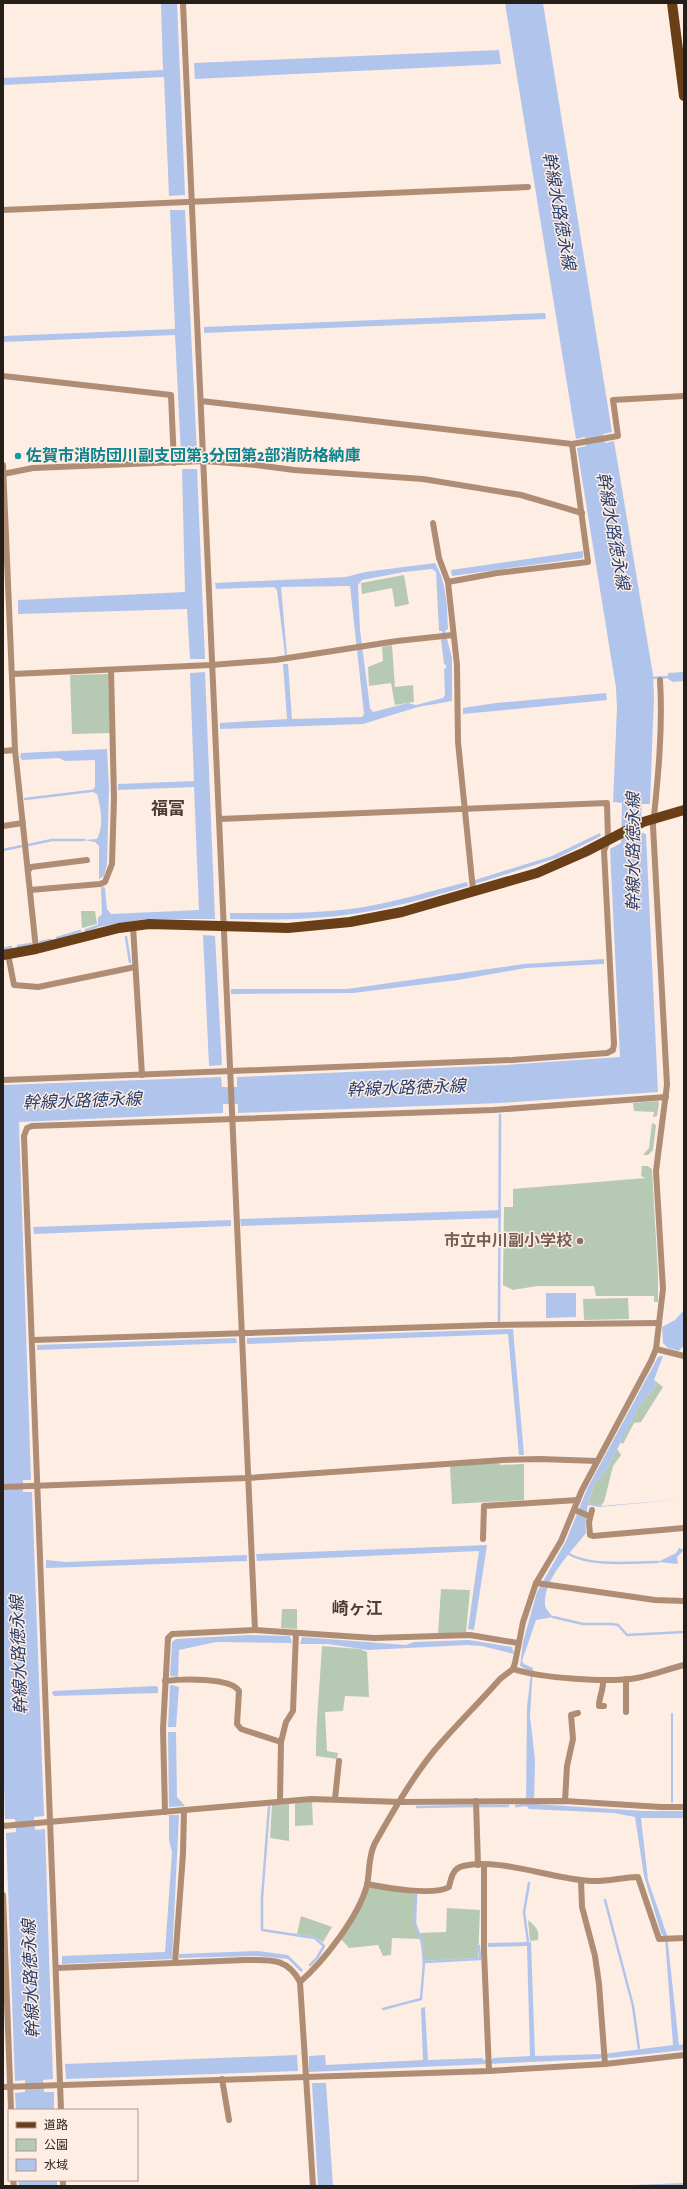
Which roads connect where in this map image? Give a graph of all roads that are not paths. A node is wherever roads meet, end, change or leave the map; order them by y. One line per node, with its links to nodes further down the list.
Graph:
1 (183, 3): 5 (street)
2 (672, 3): 3 (main road)
3 (684, 96)
4 (528, 187): 5 (street)
5 (192, 202): 6 (street); 9 (street)
6 (3, 210)
7 (3, 376): 12 (street)
8 (684, 396): 10 (street)
9 (201, 401): 10 (street); 11 (street)
10 (572, 444): 15 (street)
11 (204, 461): 12 (street); 15 (street); 19 (street)
12 (174, 463): 14 (street)
13 (3, 465): 14 (street)
14 (3, 474): 21 (street)
15 (582, 513): 17 (street)
16 (433, 523): 17 (street)
17 (448, 582): 18 (street)
18 (447, 636): 19 (street); 25 (street)
19 (211, 665): 20 (street); 28 (street)
20 (111, 670): 21 (street); 34 (street)
21 (13, 674): 24 (street)
22 (660, 680): 27 (street)
23 (3, 750): 24 (street)
24 (15, 750): 29 (street)
25 (464, 809): 28 (street); 31 (street); 35 (street)
26 (684, 810): 27 (main road)
27 (654, 818): 31 (main road); 44 (street)
28 (219, 819): 37 (street)
29 (23, 823): 30 (street); 33 (street)
30 (3, 826)
31 (608, 840): 35 (main road); 41 (street)
32 (87, 860): 33 (street)
33 (28, 871): 34 (street)
34 (30, 890): 38 (street)
35 (473, 890): 37 (main road)
36 (133, 926): 37 (main road); 38 (main road); 40 (street)
37 (222, 926): 41 (street)
38 (36, 949): 39 (main road)
39 (6, 954): 40 (street)
40 (135, 967): 42 (street)
41 (230, 1072): 42 (street); 45 (street)
42 (142, 1075): 43 (street)
43 (3, 1080)
44 (666, 1097): 45 (street); 46 (street)
45 (231, 1120): 47 (street); 48 (street)
46 (659, 1322): 47 (street); 49 (street)
47 (242, 1334): 48 (street); 52 (street)
48 (32, 1340): 53 (street)
49 (656, 1349): 50 (street); 51 (street)
50 (684, 1356)
51 (597, 1461): 52 (street); 55 (street)
52 (248, 1478): 53 (street); 61 (street)
53 (39, 1486): 54 (street); 82 (street)
54 (3, 1487)
55 (578, 1500): 56 (street); 58 (street)
56 (575, 1510): 57 (street); 59 (street)
57 (684, 1528)
58 (483, 1539)
59 (536, 1583): 60 (street); 63 (street)
60 (684, 1602)
61 (255, 1630): 62 (street); 68 (street)
62 (296, 1633): 63 (street); 72 (street)
63 (518, 1643): 65 (street)
64 (684, 1665): 66 (street)
65 (512, 1669): 67 (street); 78 (street)
66 (626, 1679): 67 (street); 70 (street)
67 (603, 1680): 69 (street)
68 (165, 1681): 72 (street); 81 (street)
69 (604, 1706)
70 (626, 1712)
71 (578, 1713): 77 (street)
72 (281, 1742): 75 (street)
73 (338, 1761): 74 (street)
74 (335, 1799): 75 (street); 78 (street)
75 (280, 1801): 80 (street)
76 (476, 1801): 77 (street); 78 (street); 84 (street)
77 (566, 1801): 79 (street)
78 (400, 1802): 86 (street)
79 (684, 1806)
80 (184, 1811): 81 (street); 89 (street)
81 (165, 1812): 82 (street)
82 (51, 1822): 83 (street); 90 (street)
83 (3, 1826)
84 (481, 1865): 85 (street); 86 (street); 94 (street)
85 (581, 1880): 88 (street); 93 (street)
86 (367, 1884): 91 (street)
87 (3, 1895): 99 (street)
88 (684, 1938)
89 (175, 1963): 90 (street); 91 (street)
90 (56, 1968): 97 (street)
91 (300, 1982): 95 (street)
92 (684, 2055): 93 (street)
93 (604, 2058): 94 (street)
94 (489, 2068): 95 (street)
95 (305, 2076): 96 (street); 103 (street)
96 (222, 2079): 97 (street); 102 (street)
97 (60, 2085): 99 (street); 101 (street)
98 (3, 2087): 99 (street)
99 (10, 2087): 100 (street)
100 (11, 2109)
101 (61, 2109)
102 (229, 2120)
103 (313, 2186)

